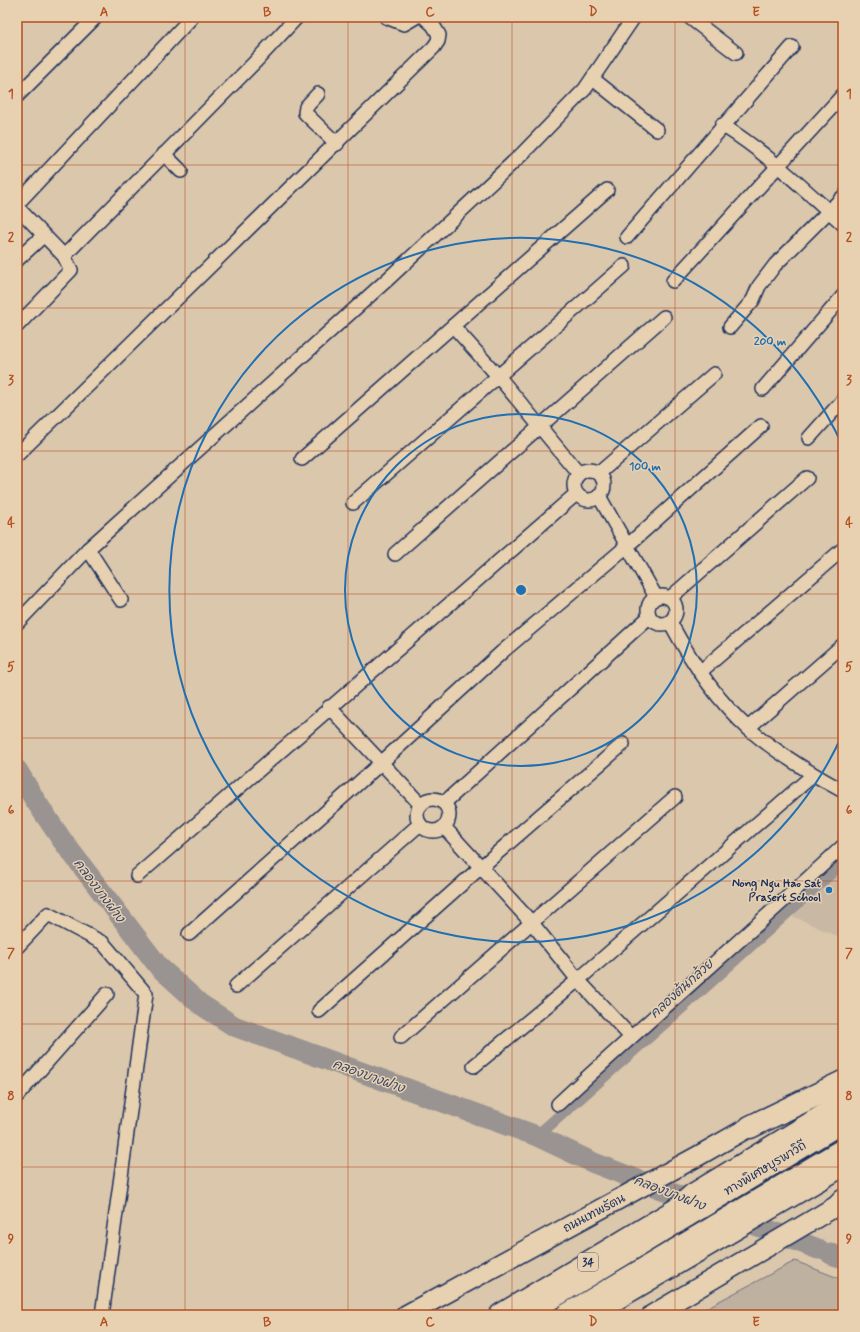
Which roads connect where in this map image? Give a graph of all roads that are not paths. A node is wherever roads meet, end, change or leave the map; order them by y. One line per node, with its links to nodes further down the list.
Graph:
1 (96, 17): 14 (street)
2 (192, 17): 23 (street)
3 (297, 17): 18 (street)
4 (386, 17): 5 (street)
5 (416, 17)
6 (424, 17): 17 (street)
7 (634, 17): 11 (street)
8 (689, 17): 10 (street)
9 (792, 47): 15 (street)
10 (736, 53)
11 (593, 79): 16 (street); 53 (street)
12 (318, 94): 17 (street)
13 (843, 94): 19 (street)
14 (17, 96)
15 (722, 125): 19 (street); 27 (street)
16 (657, 130)
17 (337, 144): 44 (street)
18 (164, 154): 20 (street); 28 (street)
19 (779, 166): 24 (street); 31 (street)
20 (181, 171)
21 (607, 190): 35 (street)
22 (843, 197): 24 (street)
23 (17, 205): 26 (street)
24 (829, 212): 25 (street); 36 (street)
25 (843, 224)
26 (43, 236): 28 (street); 29 (street)
27 (627, 236)
28 (64, 256): 34 (street)
29 (17, 260)
30 (624, 266): 38 (street)
31 (673, 281)
32 (843, 296): 39 (street)
33 (664, 317): 41 (street)
34 (17, 326)
35 (453, 326): 38 (street); 45 (street)
36 (730, 327)
37 (714, 374): 47 (street)
38 (498, 376): 41 (street); 51 (street)
39 (763, 390)
40 (843, 400): 43 (street)
41 (540, 426): 46 (street); 55 (street)
42 (761, 426): 52 (street)
43 (809, 438)
44 (17, 455)
45 (302, 459)
46 (579, 474): 47 (street); 49 (street)
47 (598, 474): 50 (street)
48 (807, 478): 57 (street)
49 (576, 494): 50 (street); 64 (street)
50 (599, 496): 52 (street)
51 (353, 503)
52 (627, 546): 56 (street); 67 (street)
53 (88, 549): 58 (street); 61 (street)
54 (843, 549): 63 (street)
55 (395, 554)
56 (656, 597): 57 (street); 59 (street)
57 (670, 598): 60 (street)
58 (121, 600)
59 (649, 617): 60 (street); 71 (street)
60 (670, 622): 63 (street)
61 (17, 623)
62 (843, 645): 65 (street)
63 (700, 672): 65 (street)
64 (329, 708): 67 (street); 77 (street)
65 (748, 728): 68 (street)
66 (623, 744): 76 (street)
67 (381, 763): 72 (street); 79 (street)
68 (813, 775): 69 (street); 81 (street)
69 (843, 791)
70 (675, 797): 78 (street)
71 (444, 803): 72 (street); 74 (street)
72 (421, 805): 73 (street)
73 (420, 824): 74 (street); 82 (street)
74 (444, 827): 76 (street)
75 (843, 846): 85 (street)
76 (481, 867): 78 (street); 84 (street)
77 (137, 876)
78 (532, 922): 81 (street); 86 (street)
79 (189, 934)
80 (17, 947): 98 (street)
81 (578, 980): 85 (street); 87 (street)
82 (236, 986)
83 (107, 994): 90 (street)
84 (319, 1011)
85 (630, 1036): 91 (street)
86 (401, 1037)
87 (474, 1066)
88 (843, 1070): 94 (main road, ถนนเทพรัตน)
89 (843, 1082): 94 (highway)
90 (17, 1096)
91 (558, 1104)
92 (843, 1104): 100 (highway, 34)
93 (843, 1121): 101 (highway, ทางพิเศษบูรพาวิถี)
94 (750, 1127): 99 (main road, ถนนเทพรัตน)
95 (843, 1150): 102 (highway, ทางพิเศษบูรพาวิถี)
96 (843, 1165): 103 (highway)
97 (842, 1202): 104 (main road)
98 (102, 1315)
99 (406, 1315)
100 (501, 1315)
101 (523, 1315)
102 (567, 1315)
103 (588, 1315)
104 (652, 1315)

